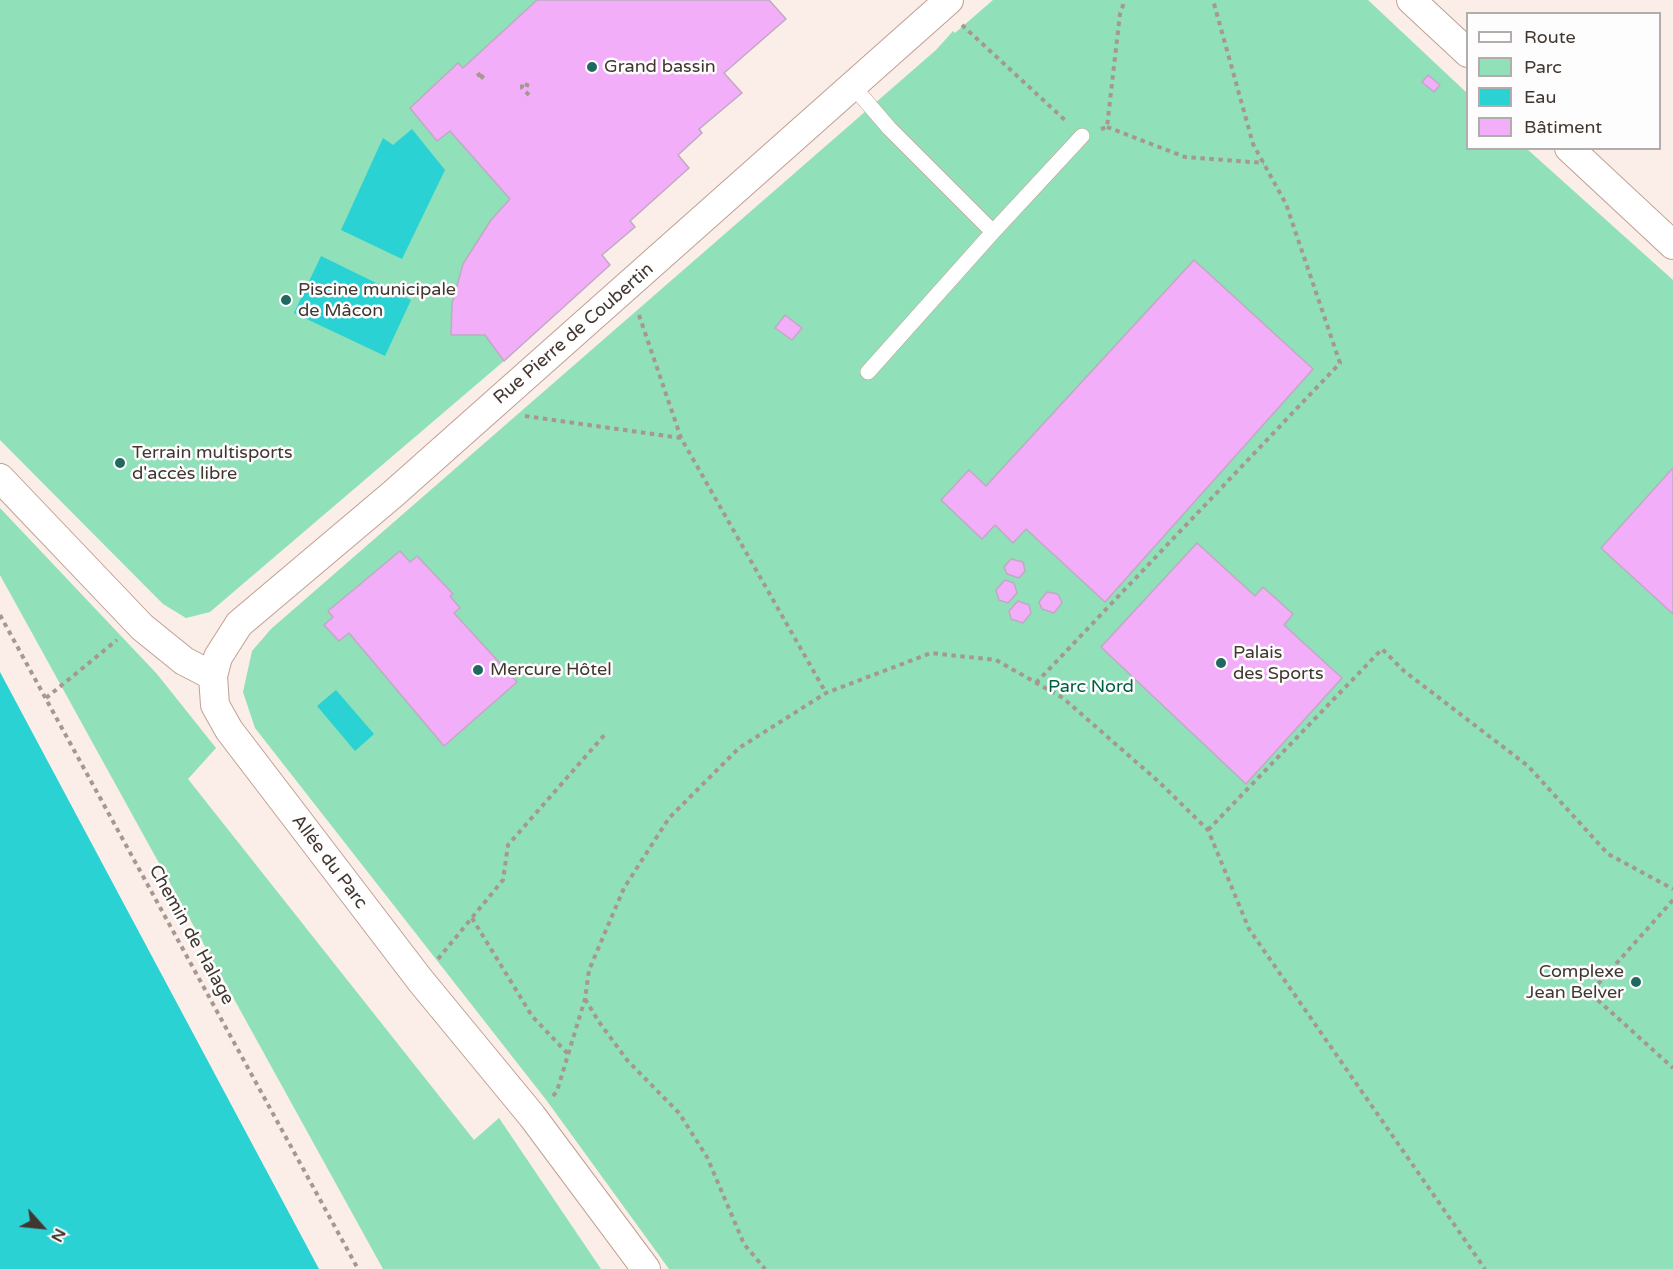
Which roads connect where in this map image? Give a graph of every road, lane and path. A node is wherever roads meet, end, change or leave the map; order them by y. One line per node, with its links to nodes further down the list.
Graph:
1 (1125, 0): 9 (path)
2 (1214, 0): 12 (path)
3 (1411, 0): 5 (street)
4 (946, 3): 6 (street, Rue Pierre de Coubertin); 10 (path)
5 (1466, 52)
6 (853, 86): 13 (lane); 15 (street, Rue Pierre de Coubertin)
7 (532, 87): 8 (path)
8 (529, 95)
9 (1107, 127): 10 (path); 12 (path)
10 (1082, 136): 13 (lane)
11 (1571, 150): 14 (street)
12 (1264, 163): 23 (path)
13 (993, 232): 16 (lane)
14 (1673, 245)
15 (629, 285): 17 (street, Rue Pierre de Coubertin); 18 (path)
16 (868, 372)
17 (487, 411): 18 (path); 22 (street, Rue Pierre de Coubertin)
18 (681, 438): 24 (path)
19 (0, 478): 21 (street)
20 (0, 615): 25 (path, Chemin de Halage)
21 (142, 627): 22 (street); 25 (path)
22 (213, 676): 31 (street, Allée du Parc)
23 (1036, 683): 24 (path); 27 (path)
24 (826, 693): 32 (path)
25 (46, 698): 36 (path, Chemin de Halage)
26 (607, 732): 30 (path)
27 (1208, 830): 28 (path); 39 (path)
28 (1673, 889)
29 (1673, 900): 34 (path)
30 (472, 918): 31 (path); 33 (path)
31 (420, 980): 35 (street, Allée du Parc)
32 (585, 999): 33 (path); 38 (path)
33 (568, 1055): 35 (path)
34 (1673, 1068)
35 (532, 1116): 37 (street, Allée du Parc)
36 (358, 1269)
37 (646, 1269)
38 (765, 1269)
39 (1485, 1269)

